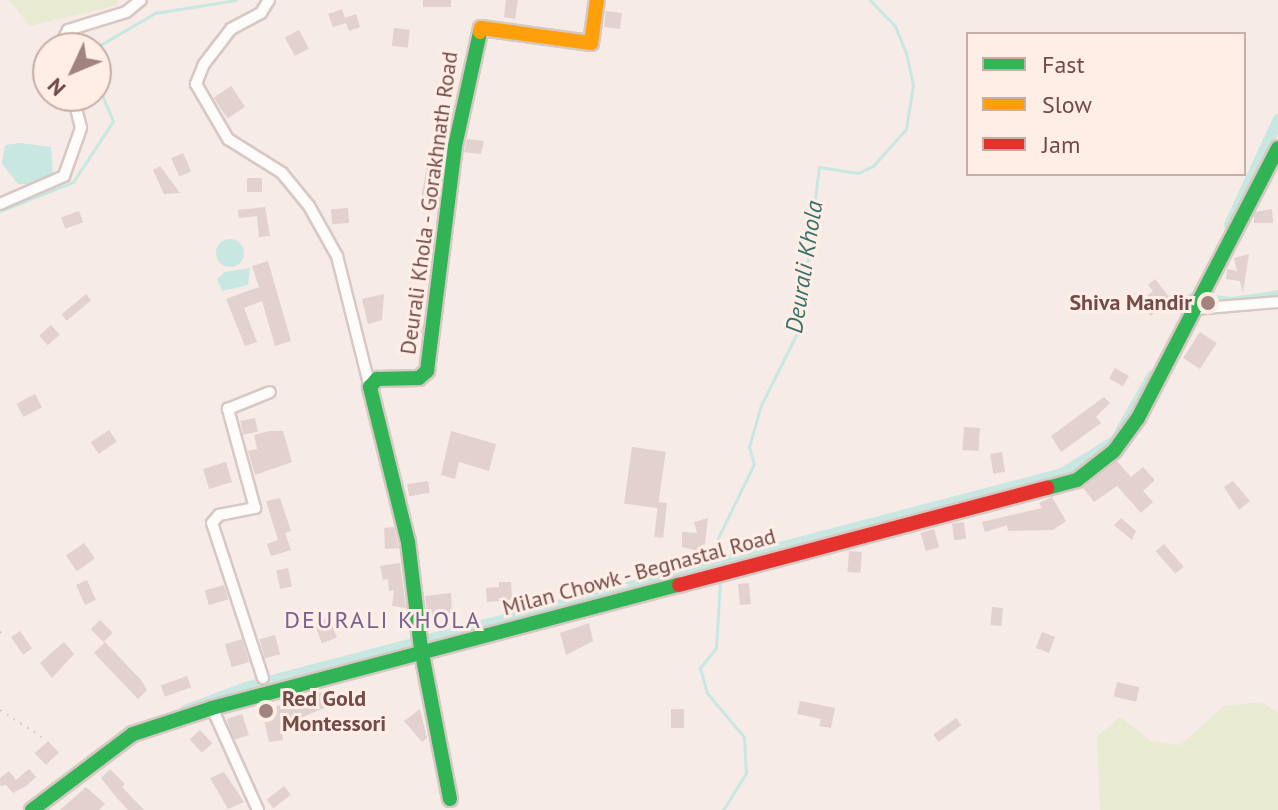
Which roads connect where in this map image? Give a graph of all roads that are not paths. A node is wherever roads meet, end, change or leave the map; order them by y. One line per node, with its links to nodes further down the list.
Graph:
1 (141, 0): 4 (street)
2 (269, 0): 10 (street)
3 (597, 0): 10 (street, Deurali Khola - Gorakhnath Road)
4 (67, 32)
5 (77, 112): 7 (street)
6 (1278, 148): 9 (street, Milan Chowk - Begnastal Road)
7 (0, 204)
8 (1278, 302): 9 (street)
9 (1193, 309): 12 (street, Milan Chowk - Begnastal Road)
10 (370, 387): 12 (street)
11 (270, 392): 13 (street)
12 (421, 651): 14 (street, Milan Chowk - Begnastal Road); 15 (street)
13 (263, 678)
14 (212, 708): 16 (street, Milan Chowk - Begnastal Road); 17 (street)
15 (450, 799)
16 (32, 810)
17 (258, 810)

